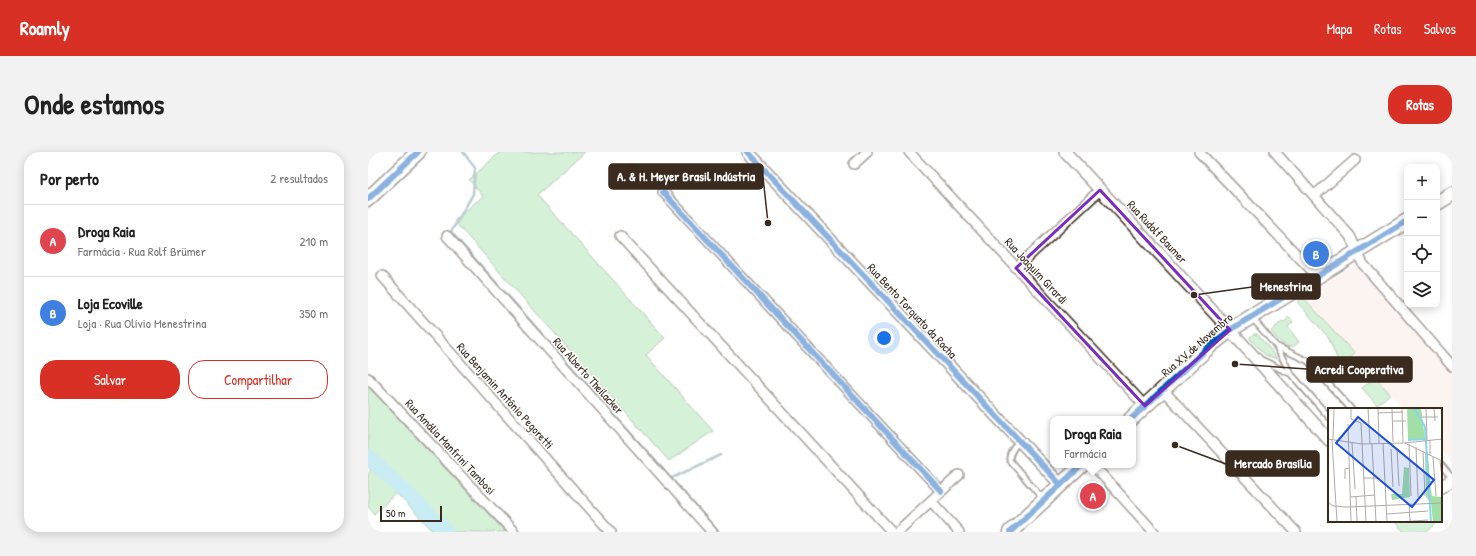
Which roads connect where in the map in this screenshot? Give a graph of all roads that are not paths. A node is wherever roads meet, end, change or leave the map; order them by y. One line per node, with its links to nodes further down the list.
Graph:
1 (867, 152): 9 (street)
2 (909, 152): 20 (street, Rua Joaquim Girardi)
3 (1065, 152): 10 (street, Rua Rudolf Baumer)
4 (1199, 152): 22 (street)
5 (1276, 152): 13 (street)
6 (750, 153): 36 (street, Rua Bento Torquato da Rocha)
7 (413, 154): 14 (main road)
8 (1355, 160): 13 (street)
9 (854, 164)
10 (1100, 190): 20 (street); 24 (street, Rua Rudolf Baumer)
11 (663, 192): 44 (street)
12 (1452, 194): 15 (main road)
13 (1314, 195): 19 (street)
14 (368, 199)
15 (1440, 201)
16 (1404, 223): 19 (main road, Rua XV de Novembro)
17 (447, 236): 49 (street, Rua Alberto Theilacker)
18 (620, 236): 50 (street)
19 (1357, 252): 22 (main road, Rua XV de Novembro); 27 (street)
20 (1016, 268): 31 (street, Rua Joaquim Girardi)
21 (382, 276): 48 (street, Rua Benjamin Antônio Pegoretti)
22 (1316, 276): 23 (main road, Rua XV de Novembro)
23 (1250, 316): 24 (main road, Rua XV de Novembro); 25 (lane)
24 (1230, 330): 26 (street, Rua Rudolf Baumer); 30 (main road, Rua XV de Novembro)
25 (1276, 346): 28 (lane); 32 (lane)
26 (1255, 357): 28 (lane); 35 (street, Rua Rudolf Baumer)
27 (1452, 366)
28 (1291, 374): 33 (lane)
29 (368, 378): 47 (street, Rua Amália Manfrini Tambosi)
30 (1163, 390): 31 (main road, Rua XV de Novembro); 55 (street)
31 (1145, 406): 34 (main road, Rua XV de Novembro)
32 (1350, 408)
33 (1328, 415)
34 (1134, 416)
35 (1328, 439)
36 (1019, 440): 42 (street, Rua Bento Torquato da Rocha); 45 (lane)
37 (1442, 466): 41 (lane)
38 (1079, 468): 42 (main road)
39 (1096, 468): 54 (street)
40 (958, 475): 44 (street)
41 (1452, 479): 43 (street)
42 (1061, 485): 45 (main road)
43 (1442, 485)
44 (941, 491): 46 (street)
45 (1044, 500): 53 (main road)
46 (930, 501): 51 (street); 52 (street)
47 (514, 532)
48 (611, 532)
49 (712, 532)
50 (892, 532)
51 (896, 532)
52 (959, 532)
53 (1010, 532)
54 (1154, 532)
55 (1296, 532)

